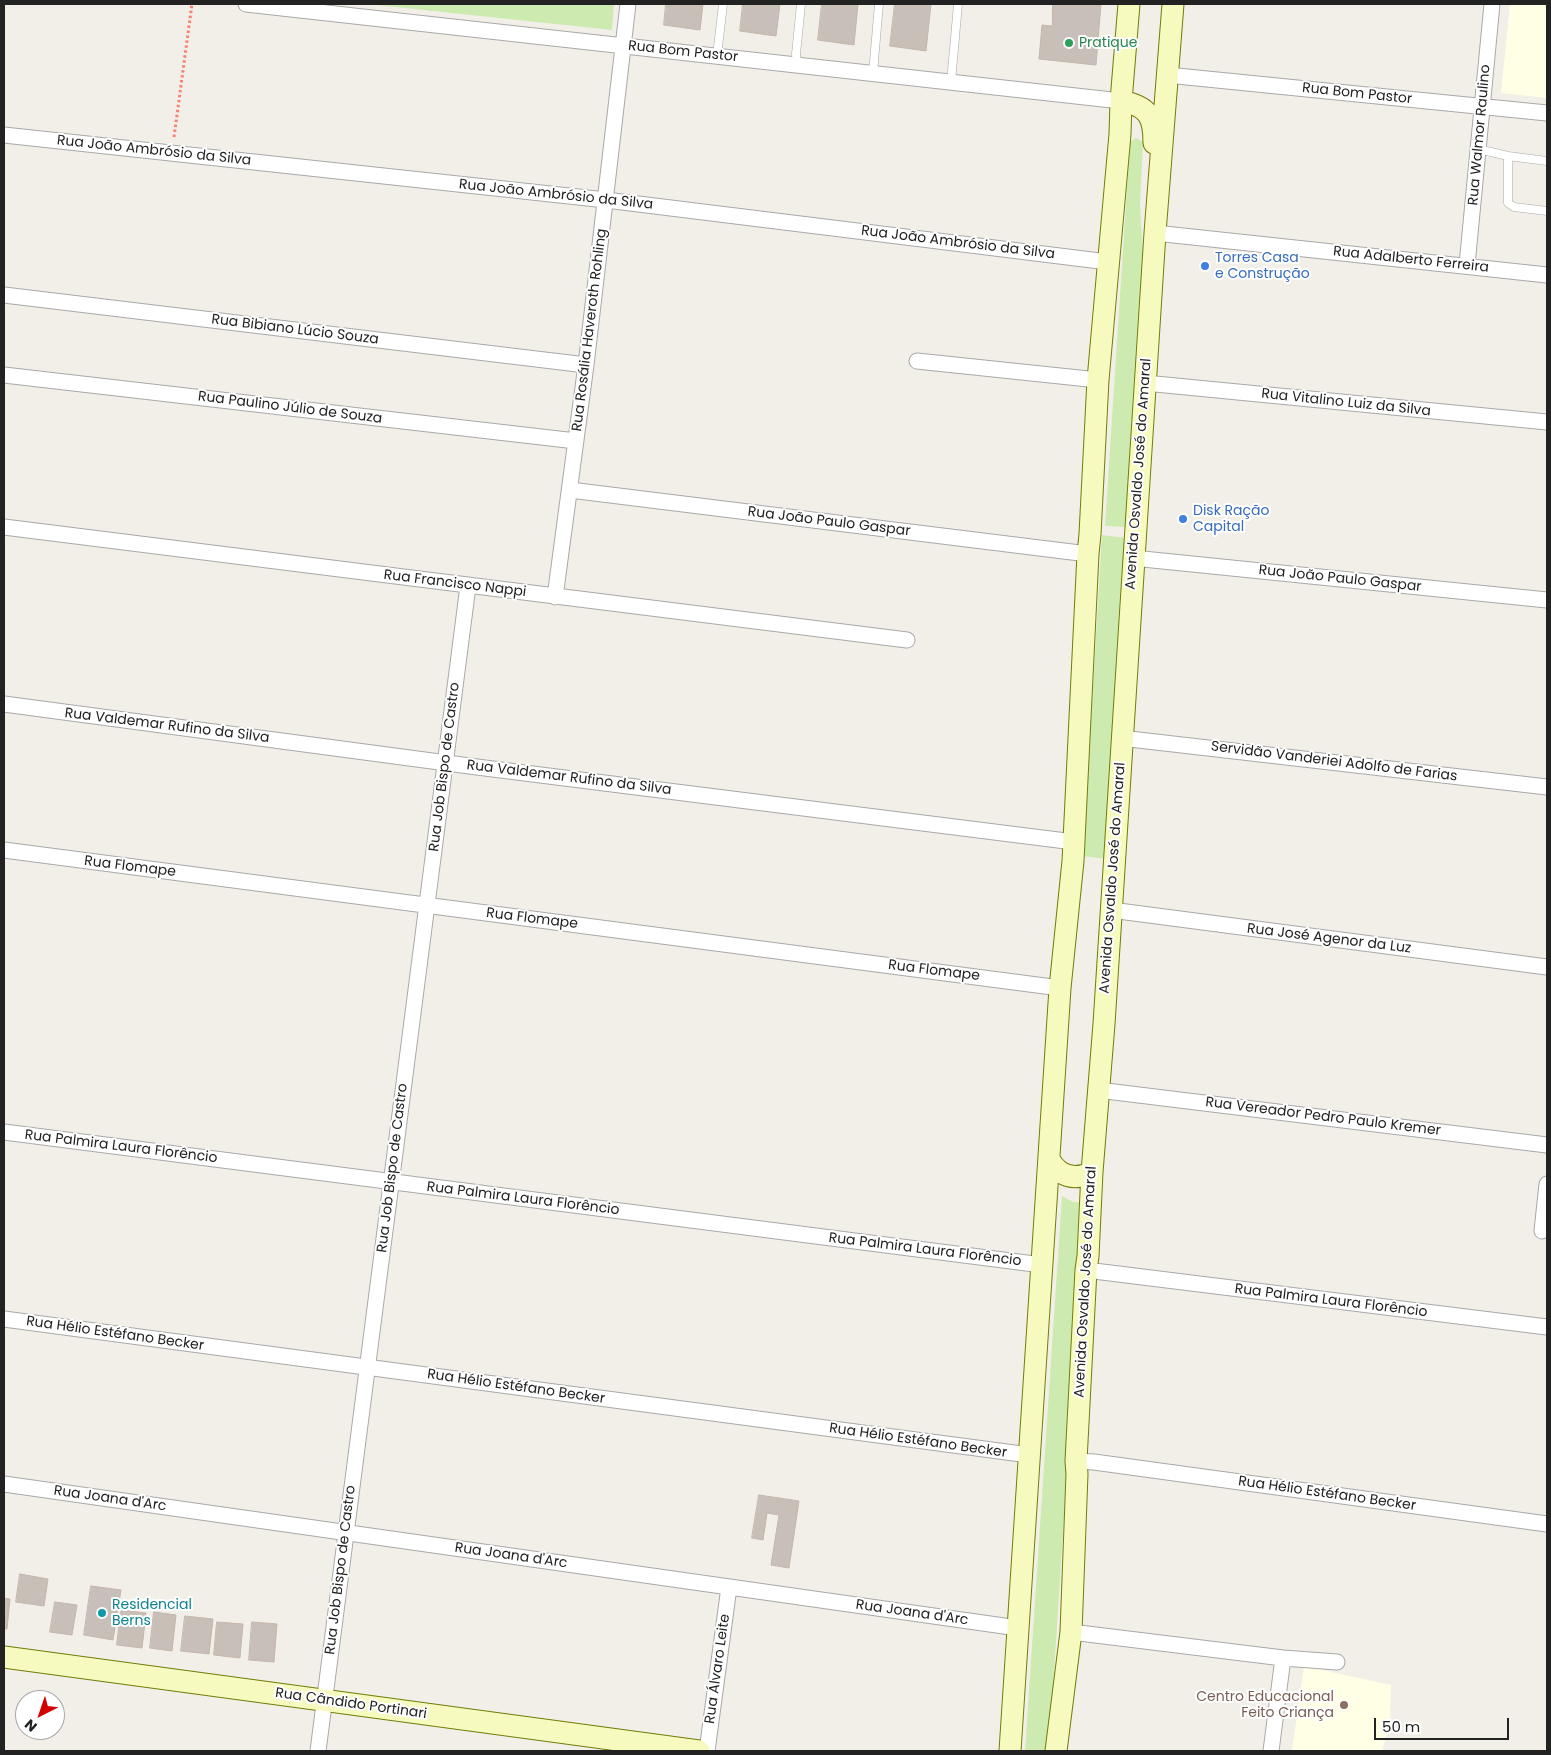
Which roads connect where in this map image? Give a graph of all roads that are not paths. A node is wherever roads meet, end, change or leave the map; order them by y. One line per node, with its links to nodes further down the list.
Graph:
1 (246, 4): 10 (street, Rua Bom Pastor)
2 (628, 4): 10 (street, Rua Rosália Haveroth Rohling)
3 (723, 4): 11 (lane)
4 (801, 4): 12 (lane)
5 (879, 4): 13 (lane)
6 (958, 4): 15 (lane)
7 (1129, 4): 16 (main road)
8 (1172, 4): 14 (main road, Avenida Osvaldo José do Amaral)
9 (1492, 4): 17 (street, Rua Walmor Raulino)
10 (624, 46): 11 (street, Rua Bom Pastor); 23 (street, Rua Rosália Haveroth Rohling)
11 (717, 56): 12 (street, Rua Bom Pastor)
12 (797, 65): 13 (street, Rua Bom Pastor)
13 (873, 73): 15 (street, Rua Bom Pastor)
14 (1167, 75): 17 (street, Rua Bom Pastor); 25 (main road, Avenida Osvaldo José do Amaral)
15 (951, 82): 16 (street, Rua Bom Pastor)
16 (1120, 101): 25 (main road); 26 (main road)
17 (1482, 107): 18 (street, Rua Bom Pastor); 20 (street, Rua Walmor Raulino)
18 (1547, 113)
19 (4, 135): 23 (street, Rua João Ambrósio da Silva)
20 (1478, 150): 21 (lane); 27 (street, Rua Walmor Raulino)
21 (1508, 156): 22 (lane); 24 (lane)
22 (1547, 161)
23 (606, 200): 26 (street, Rua João Ambrósio da Silva); 31 (street, Rua Rosália Haveroth Rohling)
24 (1547, 211)
25 (1155, 233): 27 (street, Rua Adalberto Ferreira); 34 (main road, Avenida Osvaldo José do Amaral)
26 (1108, 262): 33 (main road)
27 (1467, 266): 28 (street, Rua Adalberto Ferreira)
28 (1547, 275)
29 (4, 295): 31 (street, Rua Bibiano Lúcio Souza)
30 (917, 361): 33 (street)
31 (586, 365): 36 (street, Rua Rosália Haveroth Rohling)
32 (4, 375): 36 (street, Rua Paulino Júlio de Souza)
33 (1098, 380): 39 (main road)
34 (1145, 384): 35 (street, Rua Vitalino Luiz da Silva); 40 (main road, Avenida Osvaldo José do Amaral)
35 (1547, 422)
36 (576, 441): 37 (street, Rua Rosália Haveroth Rohling)
37 (570, 490): 39 (street, Rua João Paulo Gaspar); 42 (street, Rua Rosália Haveroth Rohling)
38 (4, 527): 41 (street, Rua Francisco Nappi)
39 (1088, 554): 49 (main road)
40 (1133, 558): 43 (street, Rua João Paulo Gaspar); 46 (main road, Avenida Osvaldo José do Amaral)
41 (468, 586): 42 (street, Rua Francisco Nappi); 47 (street, Rua Job Bispo de Castro)
42 (555, 597): 44 (street, Rua Francisco Nappi)
43 (1547, 600)
44 (907, 640)
45 (4, 704): 47 (street, Rua Valdemar Rufino da Silva)
46 (1121, 738): 48 (street, Servidão Vanderiei Adolfo de Farias); 52 (main road, Avenida Osvaldo José do Amaral)
47 (445, 762): 49 (street, Rua Valdemar Rufino da Silva); 51 (street, Rua Job Bispo de Castro)
48 (1547, 787)
49 (1074, 842): 54 (main road)
50 (4, 850): 51 (street, Rua Flomape)
51 (427, 905): 54 (street, Rua Flomape); 60 (street, Rua Job Bispo de Castro)
52 (1111, 910): 53 (street, Rua José Agenor da Luz); 55 (main road, Avenida Osvaldo José do Amaral)
53 (1547, 967)
54 (1060, 988): 58 (main road)
55 (1098, 1090): 57 (street, Rua Vereador Pedro Paulo Kremer); 59 (main road, Avenida Osvaldo José do Amaral)
56 (4, 1132): 60 (street, Rua Palmira Laura Florêncio)
57 (1547, 1144)
58 (1049, 1159): 59 (main road); 63 (main road)
59 (1092, 1172): 64 (main road, Avenida Osvaldo José do Amaral)
60 (391, 1182): 63 (street, Rua Palmira Laura Florêncio); 67 (street, Rua Job Bispo de Castro)
61 (1547, 1184): 62 (street)
62 (1542, 1232)
63 (1042, 1265): 68 (main road)
64 (1086, 1270): 66 (street, Rua Palmira Laura Florêncio); 69 (main road, Avenida Osvaldo José do Amaral)
65 (4, 1319): 67 (street, Rua Hélio Estéfano Becker)
66 (1547, 1327)
67 (367, 1367): 68 (street, Rua Hélio Estéfano Becker); 72 (street, Rua Job Bispo de Castro)
68 (1029, 1455): 74 (main road)
69 (1076, 1461): 71 (street, Rua Hélio Estéfano Becker); 75 (main road, Avenida Osvaldo José do Amaral)
70 (4, 1484): 72 (street, Rua Joana d'Arc)
71 (1547, 1524)
72 (346, 1533): 73 (street, Rua Joana d'Arc); 79 (street, Rua Job Bispo de Castro)
73 (729, 1587): 74 (street, Rua Joana d'Arc); 82 (street, Rua Álvaro Leite)
74 (1018, 1628): 83 (main road)
75 (1071, 1632): 77 (street); 84 (main road, Avenida Osvaldo José do Amaral)
76 (4, 1658): 79 (main road, Rua Cândido Portinari)
77 (1283, 1658): 78 (street); 85 (street)
78 (1337, 1662)
79 (324, 1700): 80 (street, Rua Job Bispo de Castro); 81 (main road, Rua Cândido Portinari)
80 (318, 1751)
81 (699, 1751)
82 (707, 1751)
83 (1010, 1751)
84 (1056, 1751)
85 (1271, 1751)

